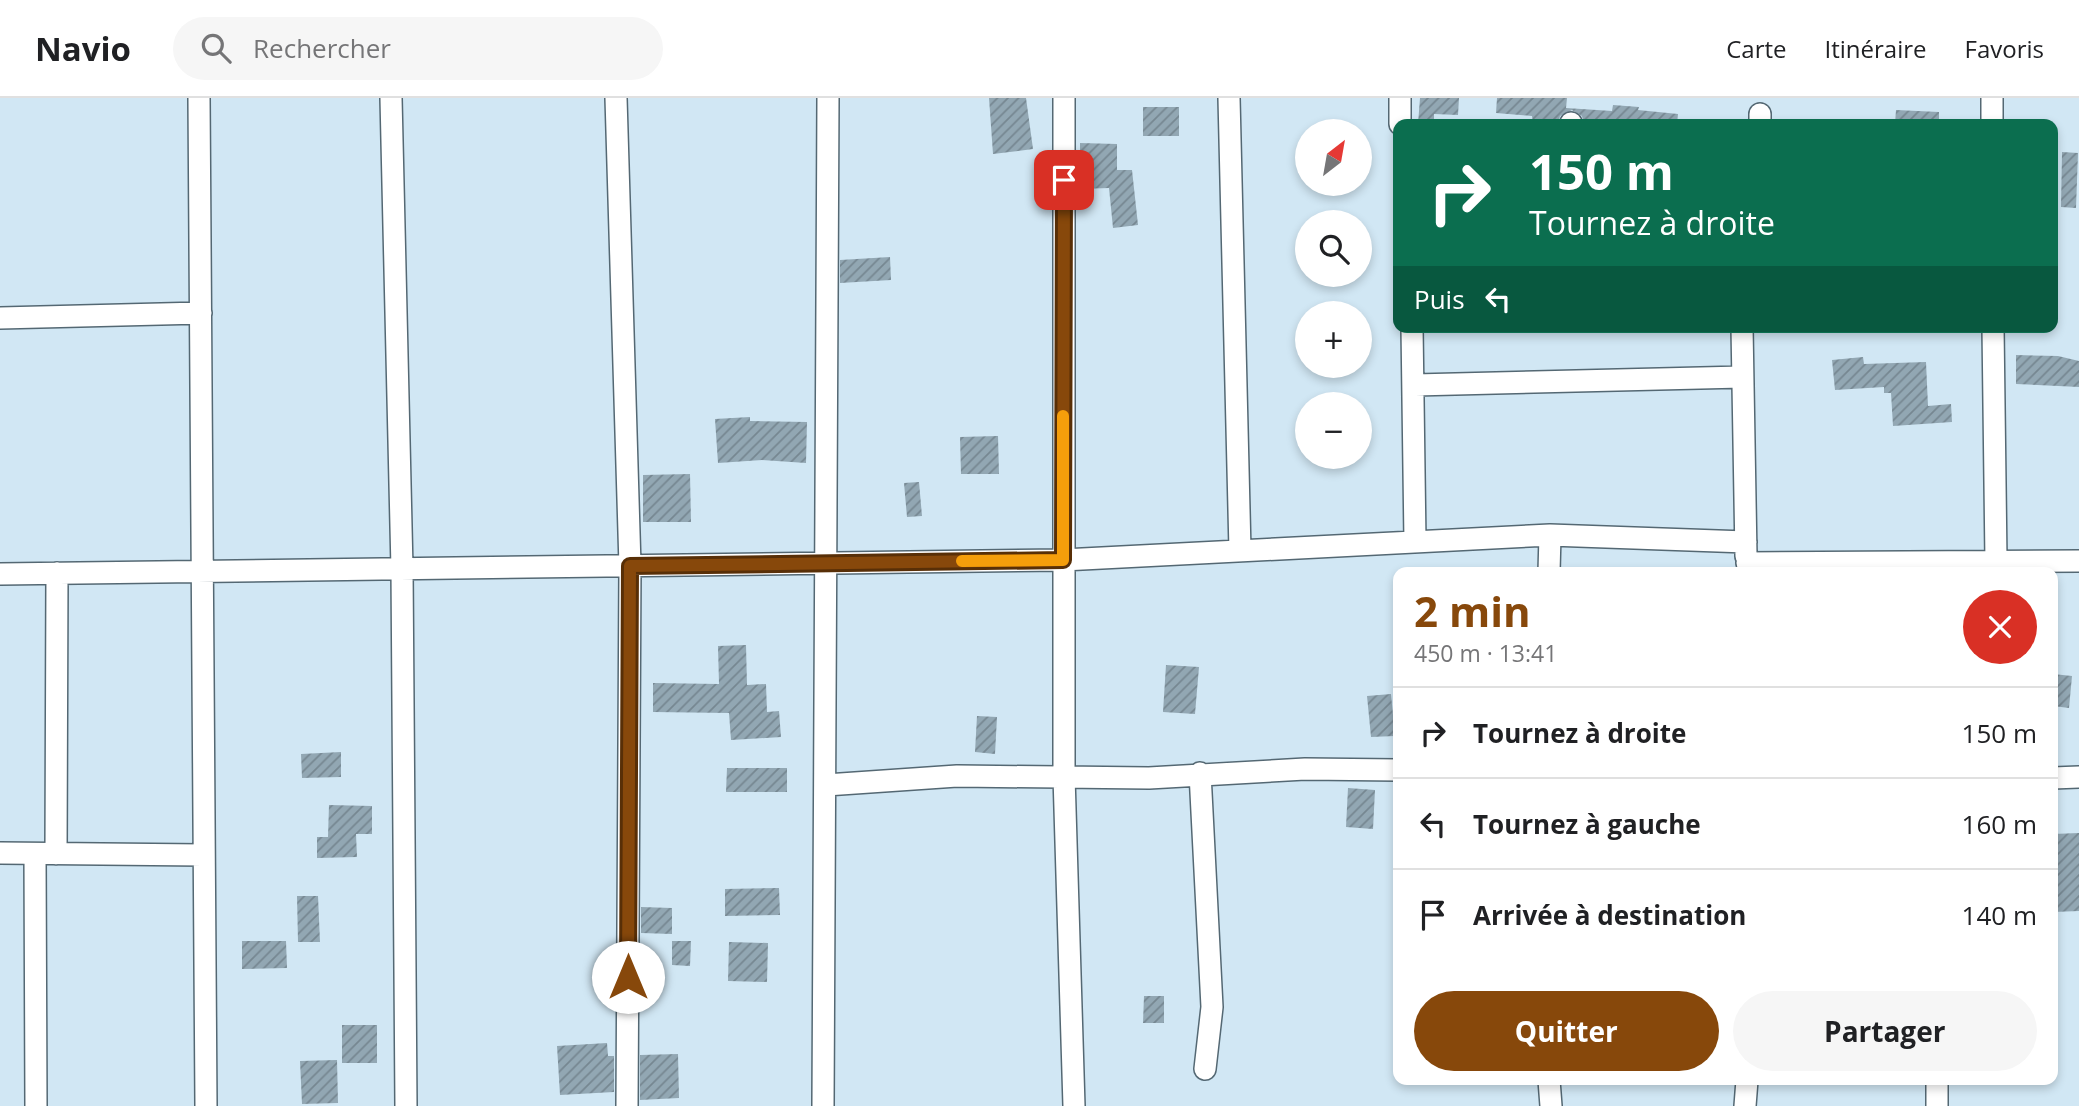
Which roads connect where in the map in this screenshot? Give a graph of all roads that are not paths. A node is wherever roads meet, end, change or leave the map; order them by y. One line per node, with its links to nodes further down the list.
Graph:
1 (199, 98): 11 (street)
2 (391, 98): 28 (street)
3 (616, 98): 26 (street)
4 (828, 98): 25 (street)
5 (1064, 98): 22 (street)
6 (1229, 98): 20 (street)
7 (1400, 98): 9 (street)
8 (1992, 98): 10 (street)
9 (1400, 119)
10 (1992, 119)
11 (201, 313): 12 (street); 29 (street)
12 (0, 318)
13 (1412, 333): 17 (street)
14 (1742, 333): 16 (street)
15 (1993, 333): 23 (street)
16 (1742, 377): 17 (street); 21 (street)
17 (1415, 385): 19 (street)
18 (1550, 535): 19 (street); 21 (street); 27 (street)
19 (1415, 542): 20 (street)
20 (1240, 551): 22 (street)
21 (1746, 559): 23 (street)
22 (1063, 560): 25 (street); 34 (street)
23 (1996, 561): 24 (street)
24 (2079, 561)
25 (827, 563): 26 (street); 37 (street)
26 (630, 566): 28 (street); 48 (street)
27 (1549, 567)
28 (402, 569): 29 (street); 47 (street)
29 (202, 571): 30 (street); 40 (street)
30 (57, 573): 31 (street); 39 (street)
31 (0, 574)
32 (1393, 770): 33 (street)
33 (1200, 773): 34 (street); 41 (street)
34 (1064, 776): 37 (street); 50 (street)
35 (2079, 777): 36 (street)
36 (2058, 778)
37 (826, 785): 49 (street)
38 (0, 853): 39 (street)
39 (46, 854): 40 (street); 45 (street)
40 (203, 855): 46 (street)
41 (1205, 1069)
42 (1549, 1085): 51 (street)
43 (1747, 1085): 52 (street)
44 (1937, 1085): 53 (street)
45 (36, 1106)
46 (206, 1106)
47 (406, 1106)
48 (627, 1106)
49 (823, 1106)
50 (1074, 1106)
51 (1551, 1106)
52 (1745, 1106)
53 (1937, 1106)

